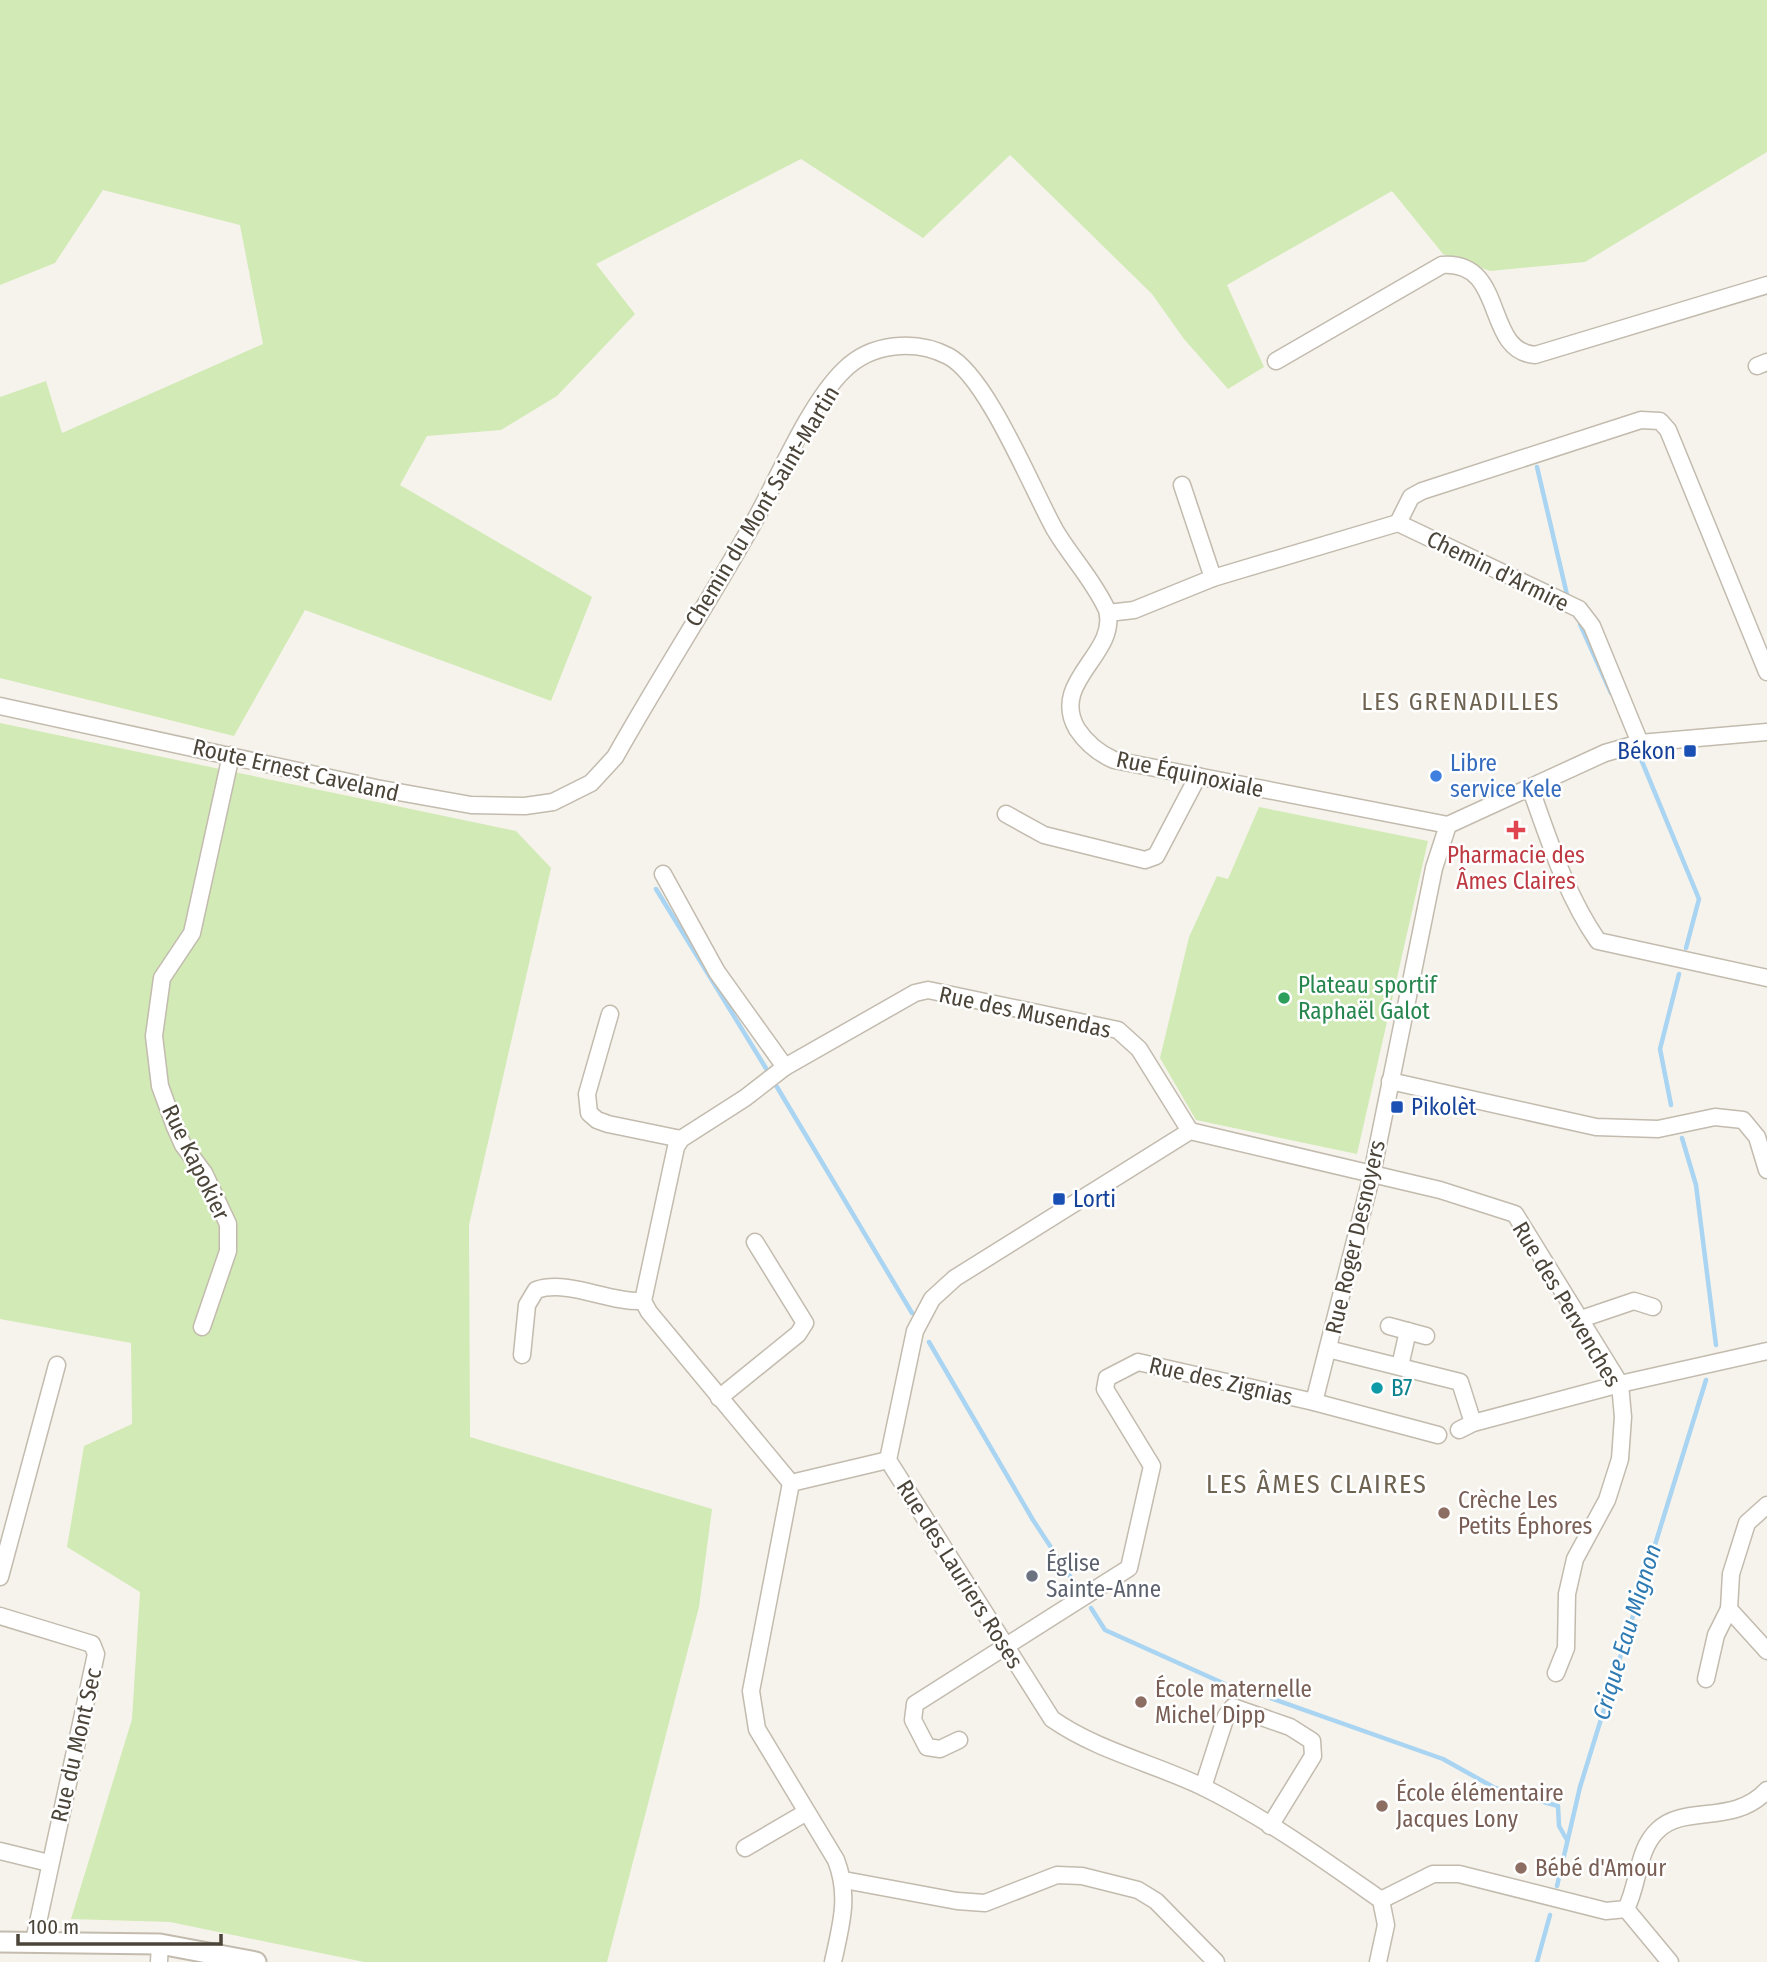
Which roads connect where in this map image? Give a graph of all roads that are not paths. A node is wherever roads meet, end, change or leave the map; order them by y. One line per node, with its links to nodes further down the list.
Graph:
1 (1767, 285): 2 (street)
2 (1276, 361)
3 (1182, 485): 5 (street)
4 (1398, 523): 5 (street); 7 (street); 10 (street, Chemin d'Armire)
5 (1213, 578): 6 (street)
6 (1108, 614): 12 (street, Rue Équinoxiale); 13 (street, Chemin du Mont Saint-Martin)
7 (1767, 673)
8 (0, 706): 11 (street, Route Ernest Caveland)
9 (1767, 732): 10 (street)
10 (1640, 743): 14 (street)
11 (231, 755): 13 (street, Route Ernest Caveland); 31 (street, Rue Kapokier)
12 (1198, 776): 15 (street); 16 (street, Rue Équinoxiale)
13 (592, 783)
14 (1530, 787): 16 (street); 18 (street)
15 (1006, 814)
16 (1448, 825): 21 (street, Rue Roger Desnoyers)
17 (663, 874): 20 (street)
18 (1767, 978)
19 (610, 1014): 23 (street)
20 (785, 1067): 22 (street, Rue des Musendas); 23 (street, Rue des Musendas)
21 (1390, 1081): 24 (street); 25 (street, Rue Roger Desnoyers)
22 (1190, 1130): 25 (street, Rue des Pervenches); 43 (street, Rue des Lauriers Roses)
23 (681, 1139): 27 (street)
24 (1767, 1170)
25 (1372, 1174): 29 (street, Rue des Pervenches); 34 (street, Rue Roger Desnoyers)
26 (755, 1242): 40 (street)
27 (643, 1301): 36 (street); 40 (street)
28 (1653, 1307): 29 (street)
29 (1581, 1319): 39 (street, Rue des Pervenches)
30 (1389, 1326): 32 (street)
31 (202, 1328)
32 (1408, 1331): 33 (street); 38 (street)
33 (1426, 1336)
34 (1328, 1349): 38 (street); 41 (street, Rue Roger Desnoyers)
35 (1767, 1351): 39 (street)
36 (522, 1355)
37 (57, 1365): 46 (street)
38 (1400, 1366): 39 (street)
39 (1620, 1384): 51 (street, Rue des Pervenches)
40 (719, 1398): 44 (street)
41 (1314, 1402): 42 (street); 49 (street, Rue des Zignias)
42 (1438, 1435)
43 (888, 1460): 44 (street); 49 (street, Rue des Lauriers Roses)
44 (791, 1483): 56 (street)
45 (1767, 1505): 47 (street)
46 (0, 1577)
47 (1729, 1609): 50 (street); 52 (street)
48 (0, 1616): 60 (street, Rue du Mont Sec)
49 (1005, 1647): 53 (street); 54 (street, Rue des Lauriers Roses)
50 (1767, 1651)
51 (1556, 1673)
52 (1706, 1679)
53 (959, 1741)
54 (1203, 1787): 57 (street, Rue des Lauriers Roses); 57 (street)
55 (1767, 1790): 63 (street)
56 (805, 1813): 58 (street); 61 (street)
57 (1270, 1826): 62 (street, Rue des Lauriers Roses)
58 (745, 1848)
59 (0, 1851): 60 (street)
60 (49, 1863): 64 (street, Rue du Mont Sec)
61 (844, 1880): 68 (street); 69 (street)
62 (1381, 1900): 63 (street); 70 (street)
63 (1626, 1909): 71 (street)
64 (34, 1941): 65 (street); 66 (street)
65 (0, 1942)
66 (159, 1953): 67 (street)
67 (256, 1962)
68 (833, 1962)
69 (1216, 1962)
70 (1378, 1962)
71 (1670, 1962)

